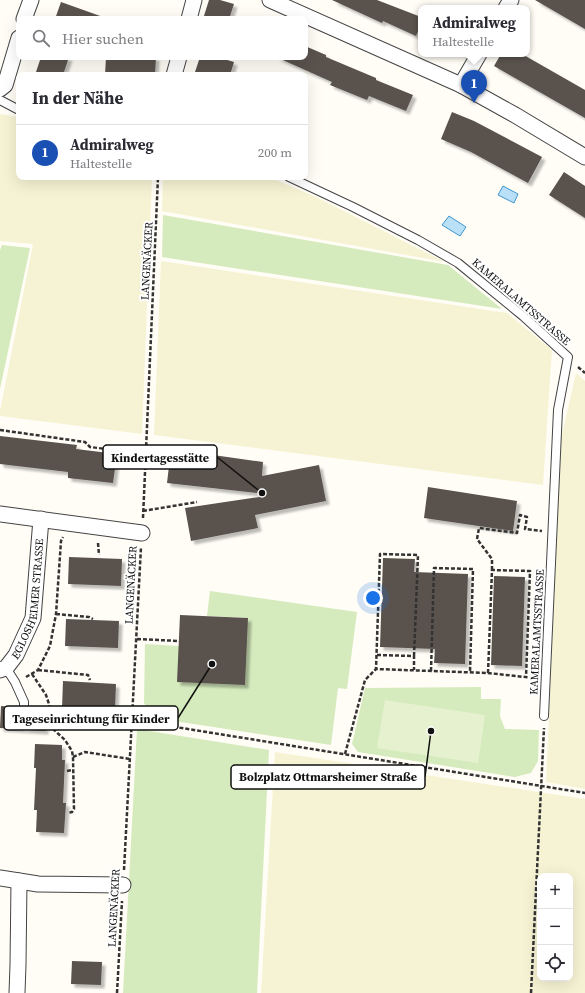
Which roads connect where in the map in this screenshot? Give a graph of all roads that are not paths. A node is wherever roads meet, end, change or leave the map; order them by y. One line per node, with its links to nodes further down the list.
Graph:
1 (31, 0): 5 (street)
2 (194, 0): 6 (street)
3 (270, 0): 4 (street)
4 (292, 5): 11 (street)
5 (25, 16)
6 (190, 16)
7 (16, 48): 12 (street)
8 (477, 57): 11 (street)
9 (178, 60): 10 (street)
10 (175, 72)
11 (462, 85): 15 (street)
12 (0, 89)
13 (0, 100): 14 (lane)
14 (16, 108)
15 (585, 157)
16 (295, 180): 21 (lane, KAMERALAMTSSTRASSE)
17 (0, 514): 18 (street)
18 (41, 519): 19 (street); 20 (street, EGLOSHEIMER STRASSE)
19 (142, 533)
20 (3, 669): 22 (lane)
21 (544, 716)
22 (24, 722)
23 (0, 878): 24 (street)
24 (19, 881): 25 (street); 26 (street)
25 (123, 885)
26 (17, 993)

